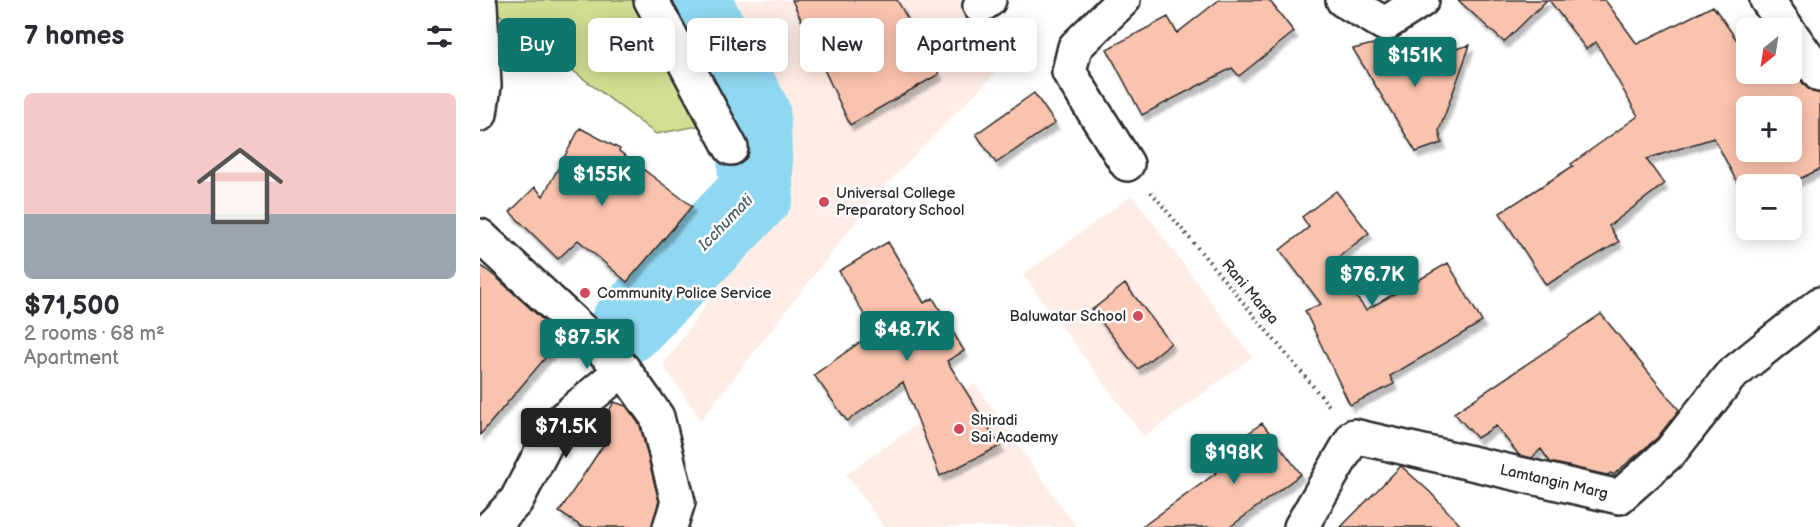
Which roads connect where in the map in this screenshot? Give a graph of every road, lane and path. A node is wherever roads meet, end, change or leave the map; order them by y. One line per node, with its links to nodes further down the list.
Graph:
1 (651, 0): 11 (street)
2 (1123, 0): 12 (street)
3 (1343, 0): 4 (street)
4 (1422, 0)
5 (1767, 0): 7 (street)
6 (480, 5): 10 (street)
7 (1780, 18)
8 (1802, 50): 9 (street)
9 (1820, 75)
10 (480, 114)
11 (731, 148)
12 (1127, 164): 16 (path, Rani Marga)
13 (480, 236): 15 (street)
14 (1820, 304): 16 (street, Lamtangin Marg)
15 (623, 369): 17 (street); 18 (street)
16 (1354, 436): 19 (street)
17 (491, 527)
18 (669, 527)
19 (1301, 527)

